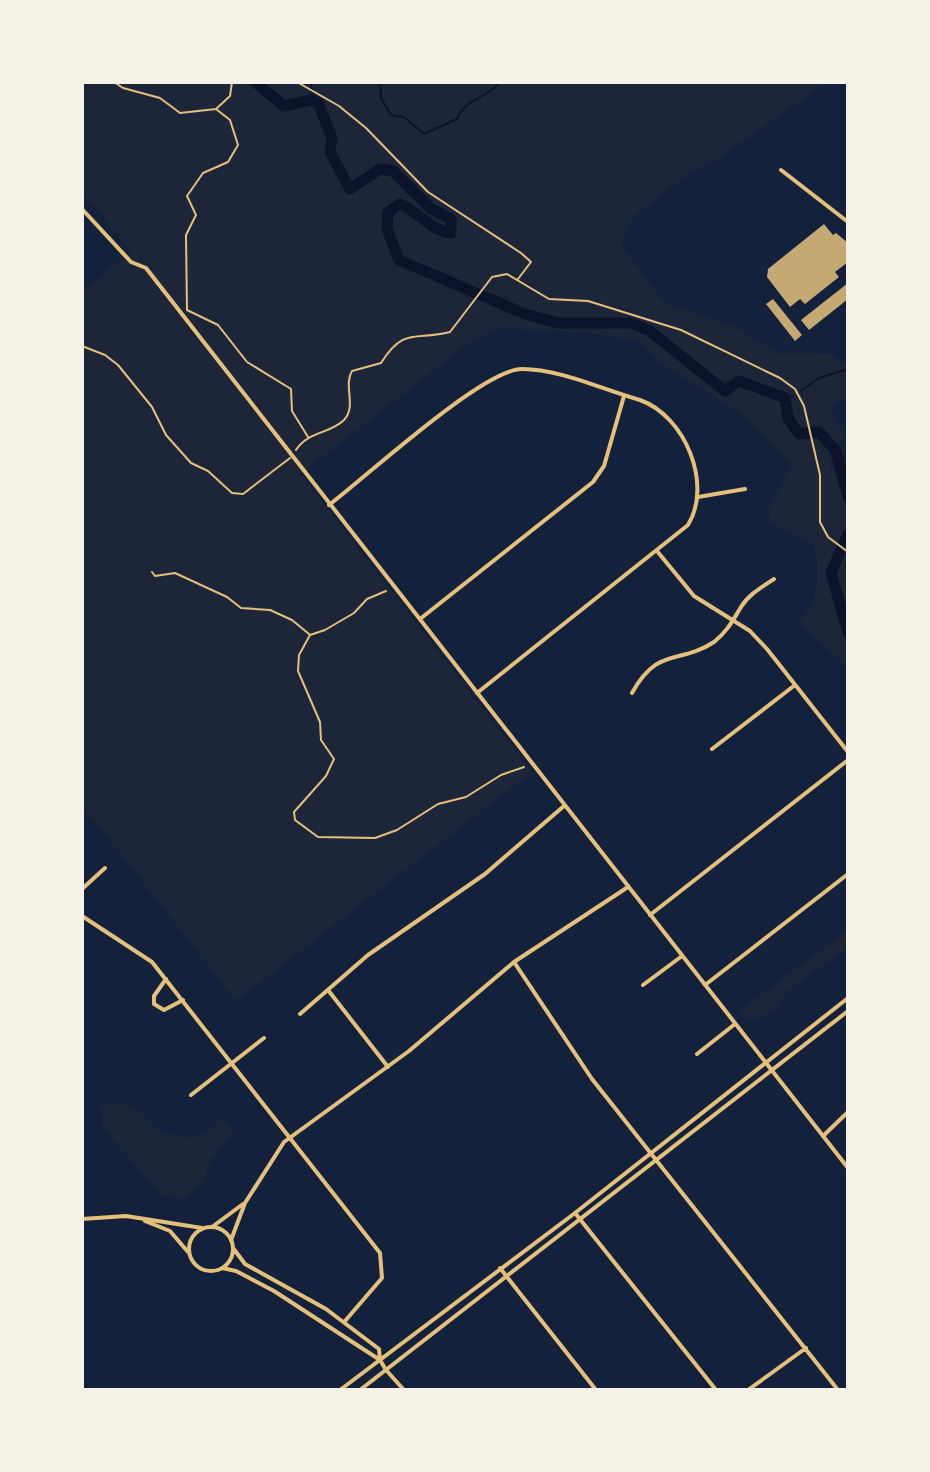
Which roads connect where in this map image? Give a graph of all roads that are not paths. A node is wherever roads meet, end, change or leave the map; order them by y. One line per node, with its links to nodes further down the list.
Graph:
1 (781, 170): 3 (street)
2 (82, 209): 7 (street)
3 (848, 222)
4 (624, 396): 6 (street); 7 (street); 10 (street)
5 (745, 489): 6 (street)
6 (698, 497): 8 (street)
7 (329, 505): 10 (street)
8 (657, 551): 11 (street); 13 (street)
9 (774, 579): 11 (street)
10 (420, 619): 13 (street)
11 (734, 622): 12 (street); 14 (street)
12 (795, 685): 15 (street); 16 (street)
13 (477, 693): 18 (street)
14 (632, 693)
15 (712, 749)
16 (848, 752)
17 (848, 760): 23 (street)
18 (564, 805): 21 (street); 30 (street)
19 (105, 868): 22 (street)
20 (848, 874): 29 (street)
21 (628, 887): 23 (street); 26 (street)
22 (82, 889)
23 (650, 915): 25 (street)
24 (82, 916): 27 (street)
25 (682, 956): 28 (street); 29 (street)
26 (514, 962): 40 (street); 46 (street)
27 (166, 979): 32 (street); 32 (street)
28 (643, 985)
29 (705, 985): 35 (street)
30 (327, 989): 34 (street); 40 (street)
31 (848, 998): 38 (street)
32 (183, 1000): 39 (street)
33 (848, 1011): 41 (street)
34 (300, 1014)
35 (735, 1024): 37 (street); 38 (street)
36 (264, 1038): 39 (street)
37 (697, 1054)
38 (765, 1062): 41 (street); 46 (street)
39 (232, 1063): 42 (street); 45 (street)
40 (388, 1067): 45 (street)
41 (772, 1071): 44 (street); 47 (street)
42 (191, 1095)
43 (848, 1112): 44 (street)
44 (823, 1136): 48 (street)
45 (290, 1137): 49 (street); 62 (street)
46 (653, 1153): 47 (street); 50 (street)
47 (657, 1158): 51 (street); 63 (street)
48 (848, 1168)
49 (245, 1203): 54 (street); 56 (street)
50 (575, 1213): 51 (street); 60 (street)
51 (580, 1218): 61 (street); 70 (street)
52 (82, 1219): 53 (street)
53 (143, 1220): 55 (street); 58 (street)
54 (212, 1227): 55 (street); 56 (street)
55 (204, 1228): 58 (street)
56 (231, 1240): 57 (street)
57 (233, 1248): 59 (street); 62 (street)
58 (189, 1254): 59 (street)
59 (222, 1268): 64 (street)
60 (500, 1268): 61 (street); 64 (street)
61 (507, 1276): 65 (street); 69 (street)
62 (345, 1321): 64 (street)
63 (806, 1348): 71 (street); 72 (street)
64 (380, 1360): 65 (street); 66 (street)
65 (386, 1370): 67 (street); 68 (street)
66 (340, 1390)
67 (360, 1390)
68 (404, 1390)
69 (596, 1390)
70 (716, 1390)
71 (748, 1390)
72 (838, 1390)

